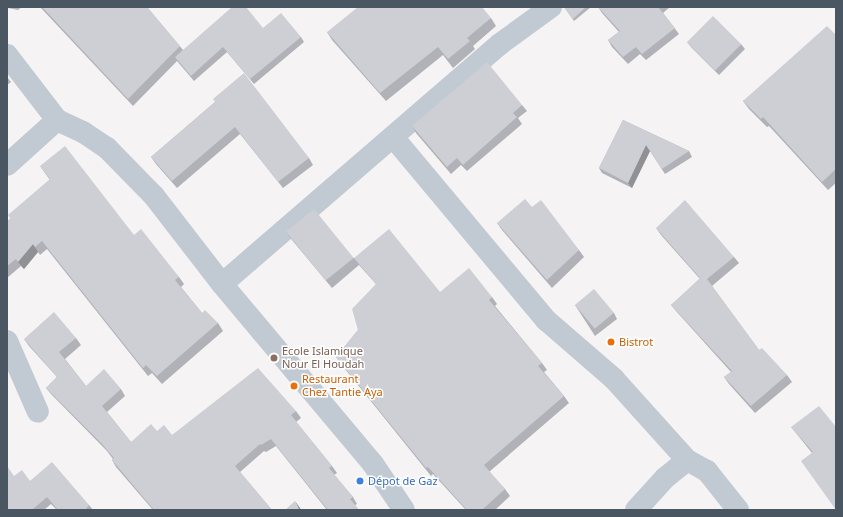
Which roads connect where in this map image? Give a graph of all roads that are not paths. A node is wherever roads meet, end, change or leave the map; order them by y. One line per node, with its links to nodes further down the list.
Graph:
1 (551, 7): 4 (street)
2 (7, 55): 3 (street)
3 (57, 120): 5 (street); 6 (street)
4 (393, 136): 6 (street); 9 (street)
5 (7, 165)
6 (222, 284): 10 (street)
7 (7, 341): 8 (street)
8 (38, 412)
9 (687, 460): 11 (street); 12 (street)
10 (404, 510)
11 (636, 510)
12 (738, 510)

